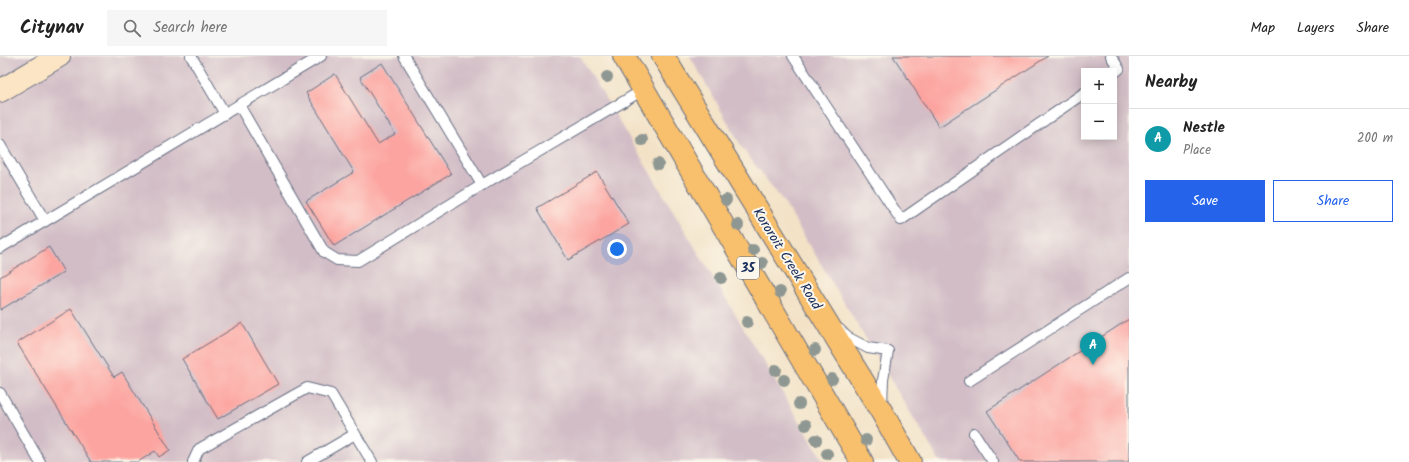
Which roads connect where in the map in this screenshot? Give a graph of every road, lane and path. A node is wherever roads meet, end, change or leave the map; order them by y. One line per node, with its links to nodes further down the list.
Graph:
1 (59, 56): 11 (main road)
2 (191, 56): 14 (lane)
3 (321, 56): 13 (lane)
4 (404, 56): 16 (lane)
5 (624, 56): 10 (main road, 35)
6 (663, 56): 20 (main road, Kororoit Creek Road)
7 (793, 56): 12 (lane)
8 (1110, 56): 9 (lane)
9 (1117, 71)
10 (643, 90): 16 (lane); 30 (main road, 35)
11 (0, 91)
12 (1081, 95)
13 (239, 105): 14 (lane); 16 (lane)
14 (224, 114): 17 (lane)
15 (0, 145): 17 (lane)
16 (482, 185)
17 (45, 221): 18 (lane)
18 (0, 248)
19 (1129, 278): 21 (lane)
20 (810, 296): 23 (main road, Kororoit Creek Road); 23 (lane)
21 (969, 381)
22 (0, 393): 26 (lane)
23 (883, 414): 31 (main road, Kororoit Creek Road)
24 (974, 433): 32 (lane)
25 (355, 434): 27 (lane); 28 (lane); 29 (lane)
26 (40, 462)
27 (193, 462)
28 (307, 462)
29 (372, 462)
30 (862, 462)
31 (910, 462)
32 (993, 462)

